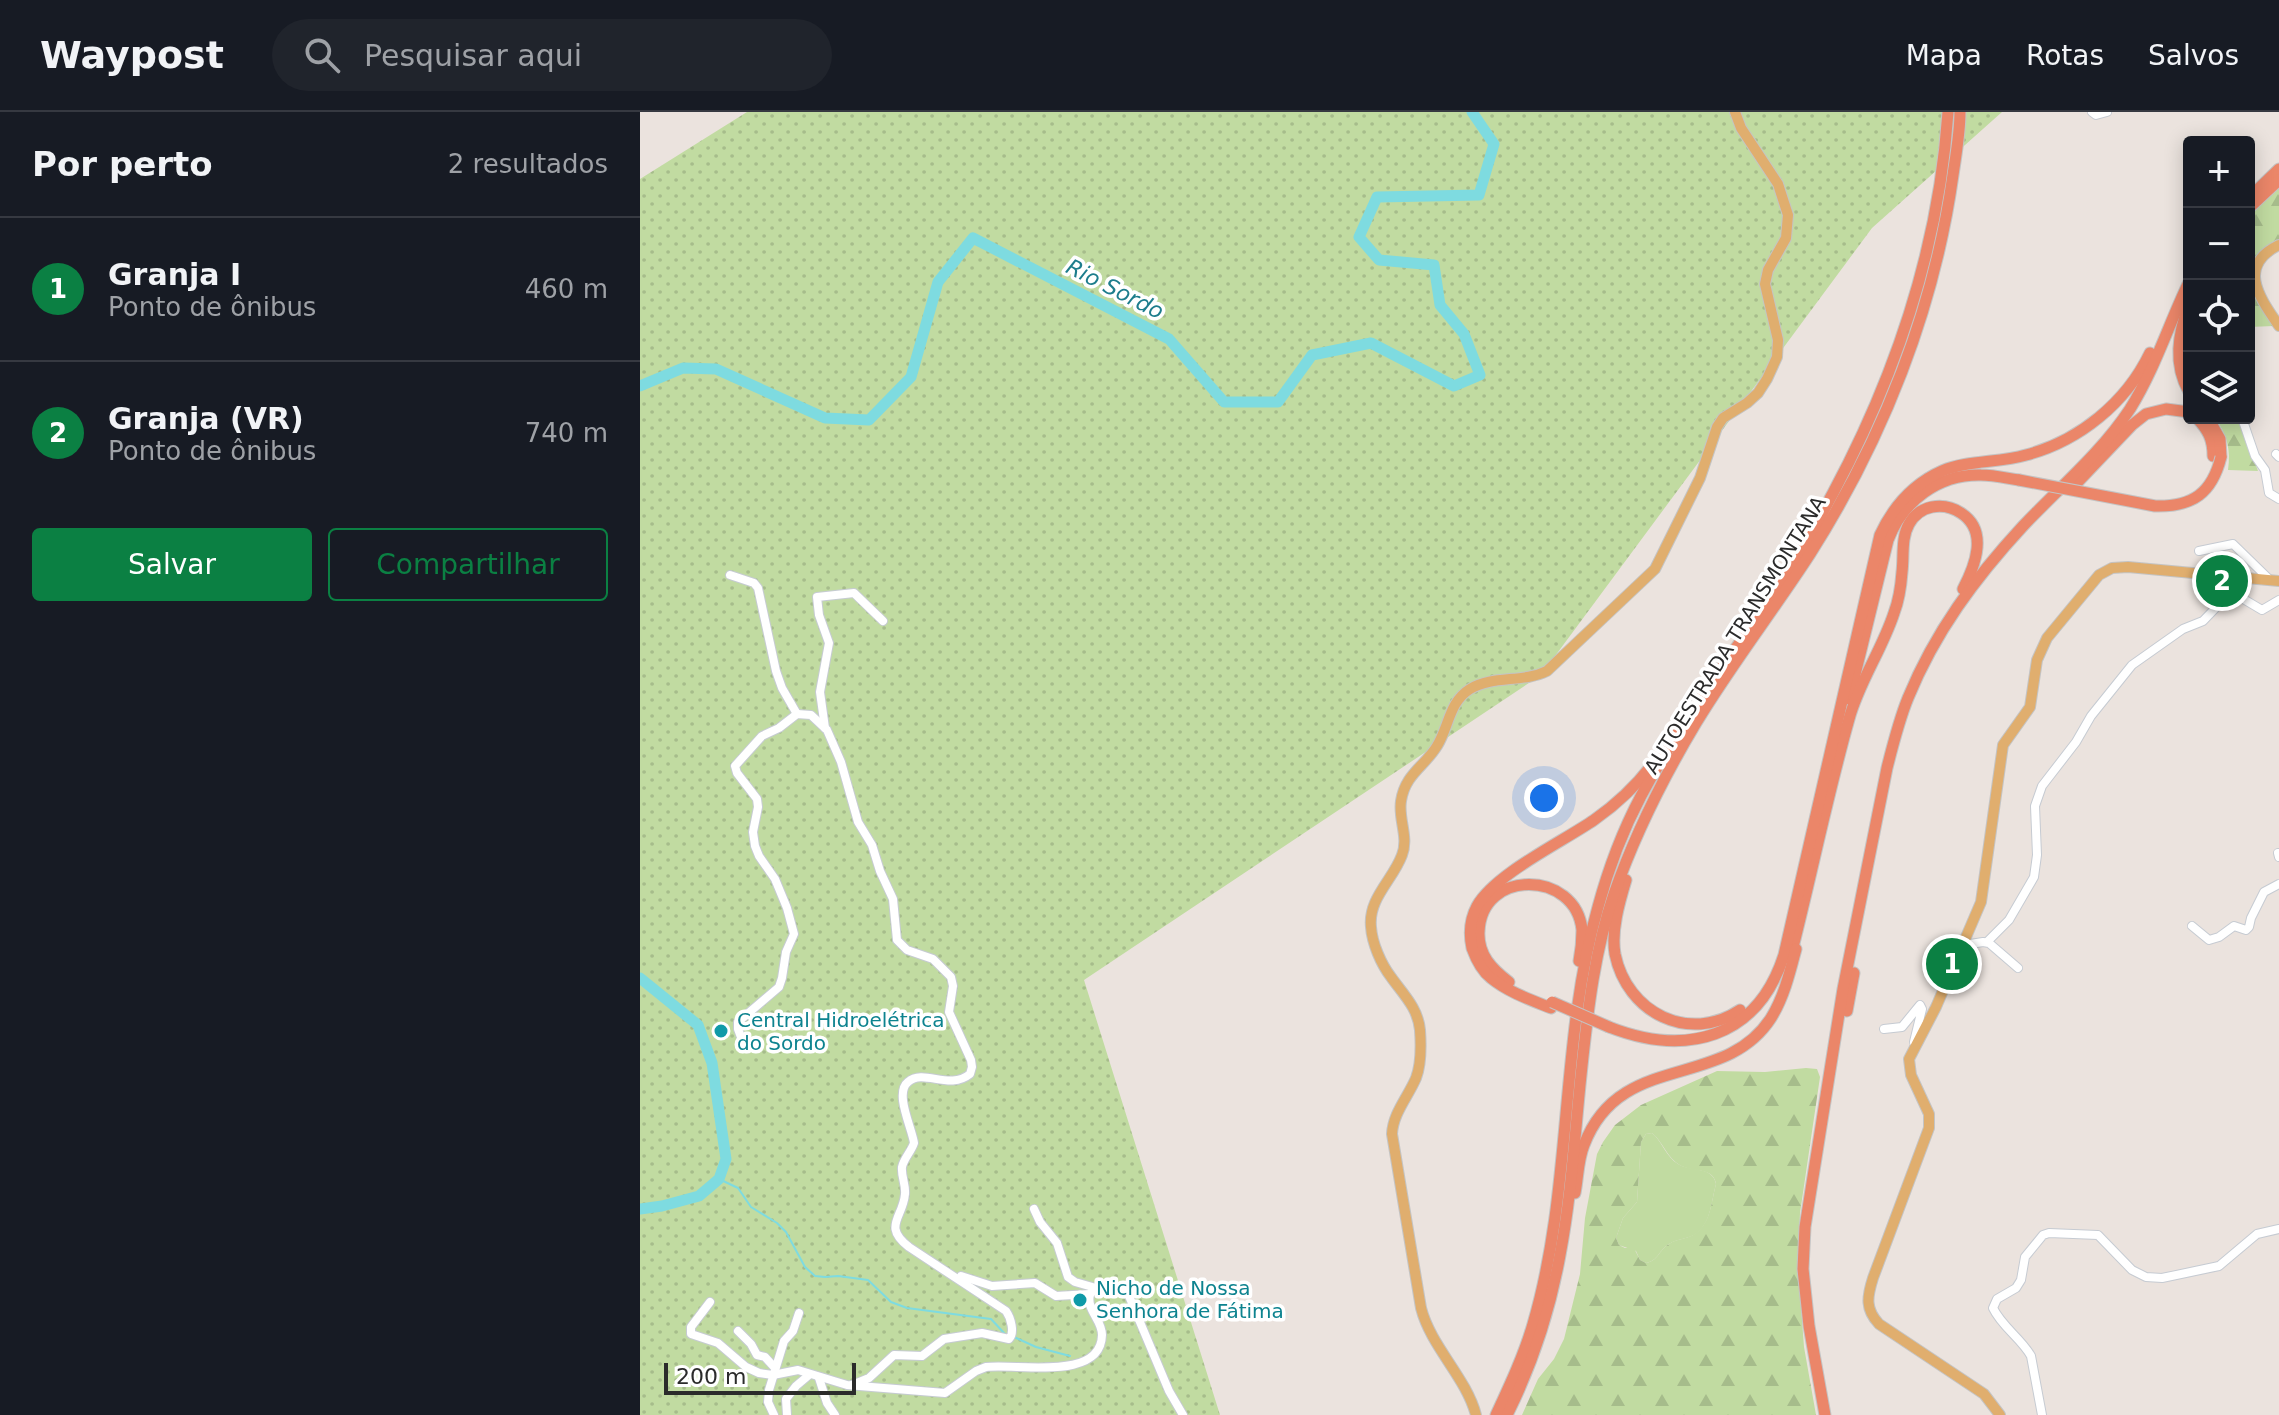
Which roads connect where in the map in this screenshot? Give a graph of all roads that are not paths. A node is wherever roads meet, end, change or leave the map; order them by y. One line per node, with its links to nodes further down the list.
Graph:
1 (1735, 112): 65 (main road)
2 (1948, 112): 31 (highway, AUTOESTRADA TRANSMONTANA)
3 (1960, 112): 35 (highway, AUTOESTRADA TRANSMONTANA)
4 (2092, 112): 5 (street)
5 (2107, 112)
6 (2279, 166): 8 (highway)
7 (2279, 180): 9 (highway)
8 (2255, 189)
9 (2255, 202)
10 (2279, 245): 15 (main road)
11 (2186, 280): 22 (highway)
12 (2183, 296): 36 (highway)
13 (2183, 310): 25 (highway)
14 (2183, 322): 16 (highway)
15 (2279, 326)
16 (2183, 379)
17 (2183, 411): 25 (highway)
18 (2202, 424): 21 (highway)
19 (2211, 424): 21 (highway)
20 (2244, 424): 24 (street)
21 (2217, 456): 23 (highway, bridge)
22 (1934, 477): 23 (highway); 37 (highway)
23 (2022, 477): 34 (highway)
24 (2279, 499)
25 (2025, 533): 68 (highway)
26 (2199, 551): 28 (street)
27 (730, 575): 32 (street)
28 (2275, 581): 42 (main road)
29 (2279, 600): 41 (street)
30 (883, 621): 33 (street)
31 (1693, 710): 44 (highway, AUTOESTRADA TRANSMONTANA); 45 (highway)
32 (797, 714): 33 (street); 47 (street)
33 (825, 728): 52 (street)
34 (1842, 747): 36 (highway); 37 (highway)
35 (1652, 801): 40 (highway); 50 (highway, AUTOESTRADA TRANSMONTANA)
36 (1877, 820): 68 (highway)
37 (1815, 838): 40 (highway)
38 (2279, 884): 39 (street)
39 (2192, 926)
40 (1793, 935): 45 (highway, bridge); 50 (highway)
41 (1987, 942): 42 (street); 43 (street)
42 (1964, 945): 48 (main road)
43 (2018, 968)
44 (1578, 992): 45 (highway); 57 (highway, AUTOESTRADA TRANSMONTANA)
45 (1552, 1005)
46 (1884, 1029): 48 (street)
47 (744, 1045)
48 (1913, 1047): 69 (main road)
49 (1034, 1209): 53 (street)
50 (1565, 1220): 57 (highway, AUTOESTRADA TRANSMONTANA)
51 (2279, 1229): 70 (street)
52 (949, 1273): 53 (street); 60 (street)
53 (1093, 1291): 60 (street); 64 (street)
54 (710, 1302): 58 (street)
55 (799, 1313): 58 (street)
56 (738, 1331): 58 (street)
57 (1526, 1359): 66 (highway, AUTOESTRADA TRANSMONTANA); 67 (highway, AUTOESTRADA TRANSMONTANA)
58 (774, 1372): 59 (street); 61 (street)
59 (814, 1376): 60 (street); 62 (street); 63 (street)
60 (852, 1385)
61 (774, 1415)
62 (787, 1415)
63 (835, 1415)
64 (1183, 1415)
65 (1476, 1415)
66 (1496, 1415)
67 (1507, 1415)
68 (1827, 1415)
69 (2000, 1415)
70 (2042, 1415)

